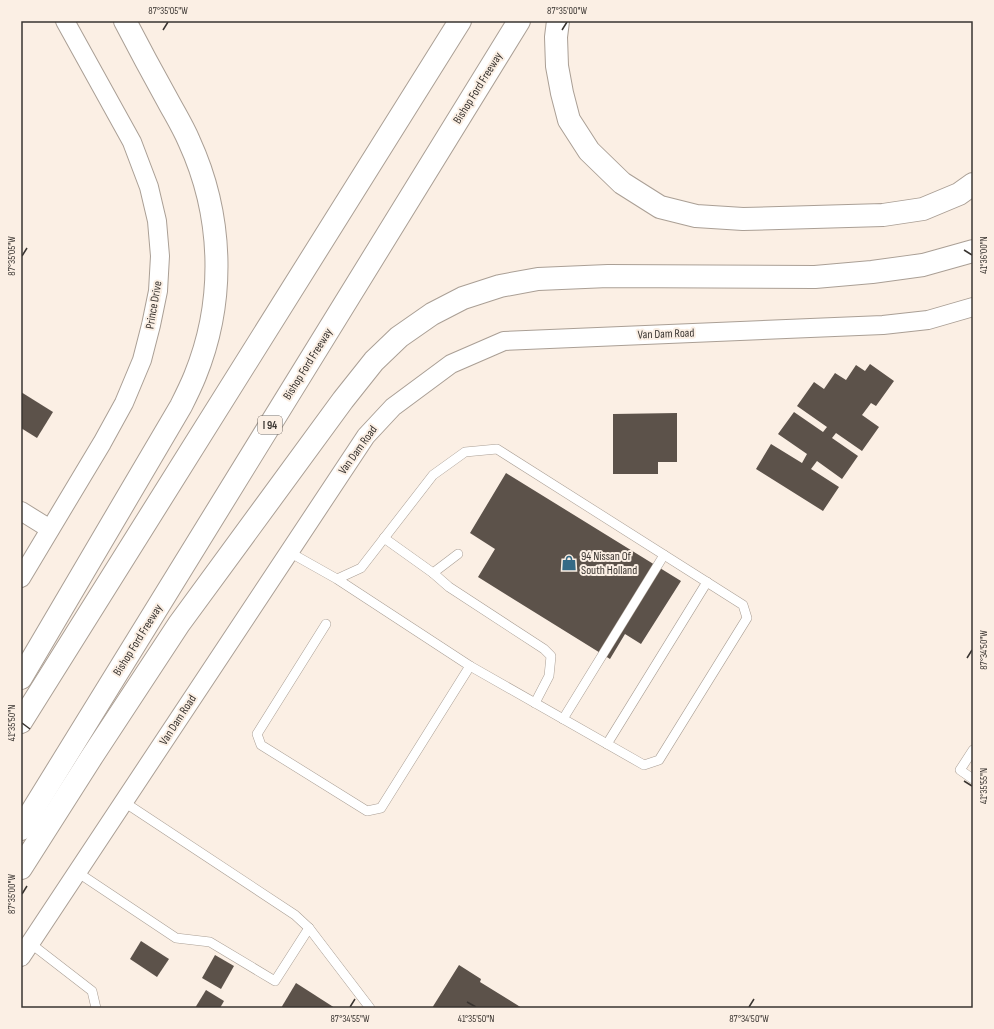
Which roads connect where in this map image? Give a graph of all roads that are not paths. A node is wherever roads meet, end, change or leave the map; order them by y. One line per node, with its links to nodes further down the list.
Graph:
1 (65, 21): 10 (street, Prince Drive)
2 (125, 21): 21 (highway)
3 (460, 21): 24 (highway)
4 (519, 21): 29 (highway, Bishop Ford Freeway / I 94)
5 (558, 21): 6 (highway)
6 (973, 184)
7 (973, 251): 30 (highway)
8 (973, 307): 12 (street, Van Dam Road)
9 (21, 511): 10 (street)
10 (50, 529): 16 (street, Prince Drive)
11 (384, 538): 14 (lane); 15 (lane); 17 (lane)
12 (289, 552): 17 (lane); 28 (street, Van Dam Road)
13 (458, 554): 15 (lane)
14 (664, 555): 18 (lane); 23 (lane)
15 (433, 573): 22 (lane)
16 (21, 578)
17 (337, 578): 20 (lane)
18 (707, 582): 25 (lane); 25 (lane)
19 (326, 624): 20 (lane)
20 (470, 666): 22 (lane)
21 (21, 678)
22 (535, 703): 23 (lane)
23 (563, 719): 25 (lane)
24 (21, 722)
25 (607, 744)
26 (973, 750): 27 (lane)
27 (973, 779)
28 (124, 802): 31 (street, Van Dam Road); 32 (lane)
29 (21, 829)
30 (21, 868)
31 (77, 872): 32 (lane); 33 (street, Van Dam Road)
32 (309, 928): 35 (lane)
33 (26, 950): 34 (lane)
34 (96, 1008)
35 (370, 1008)

